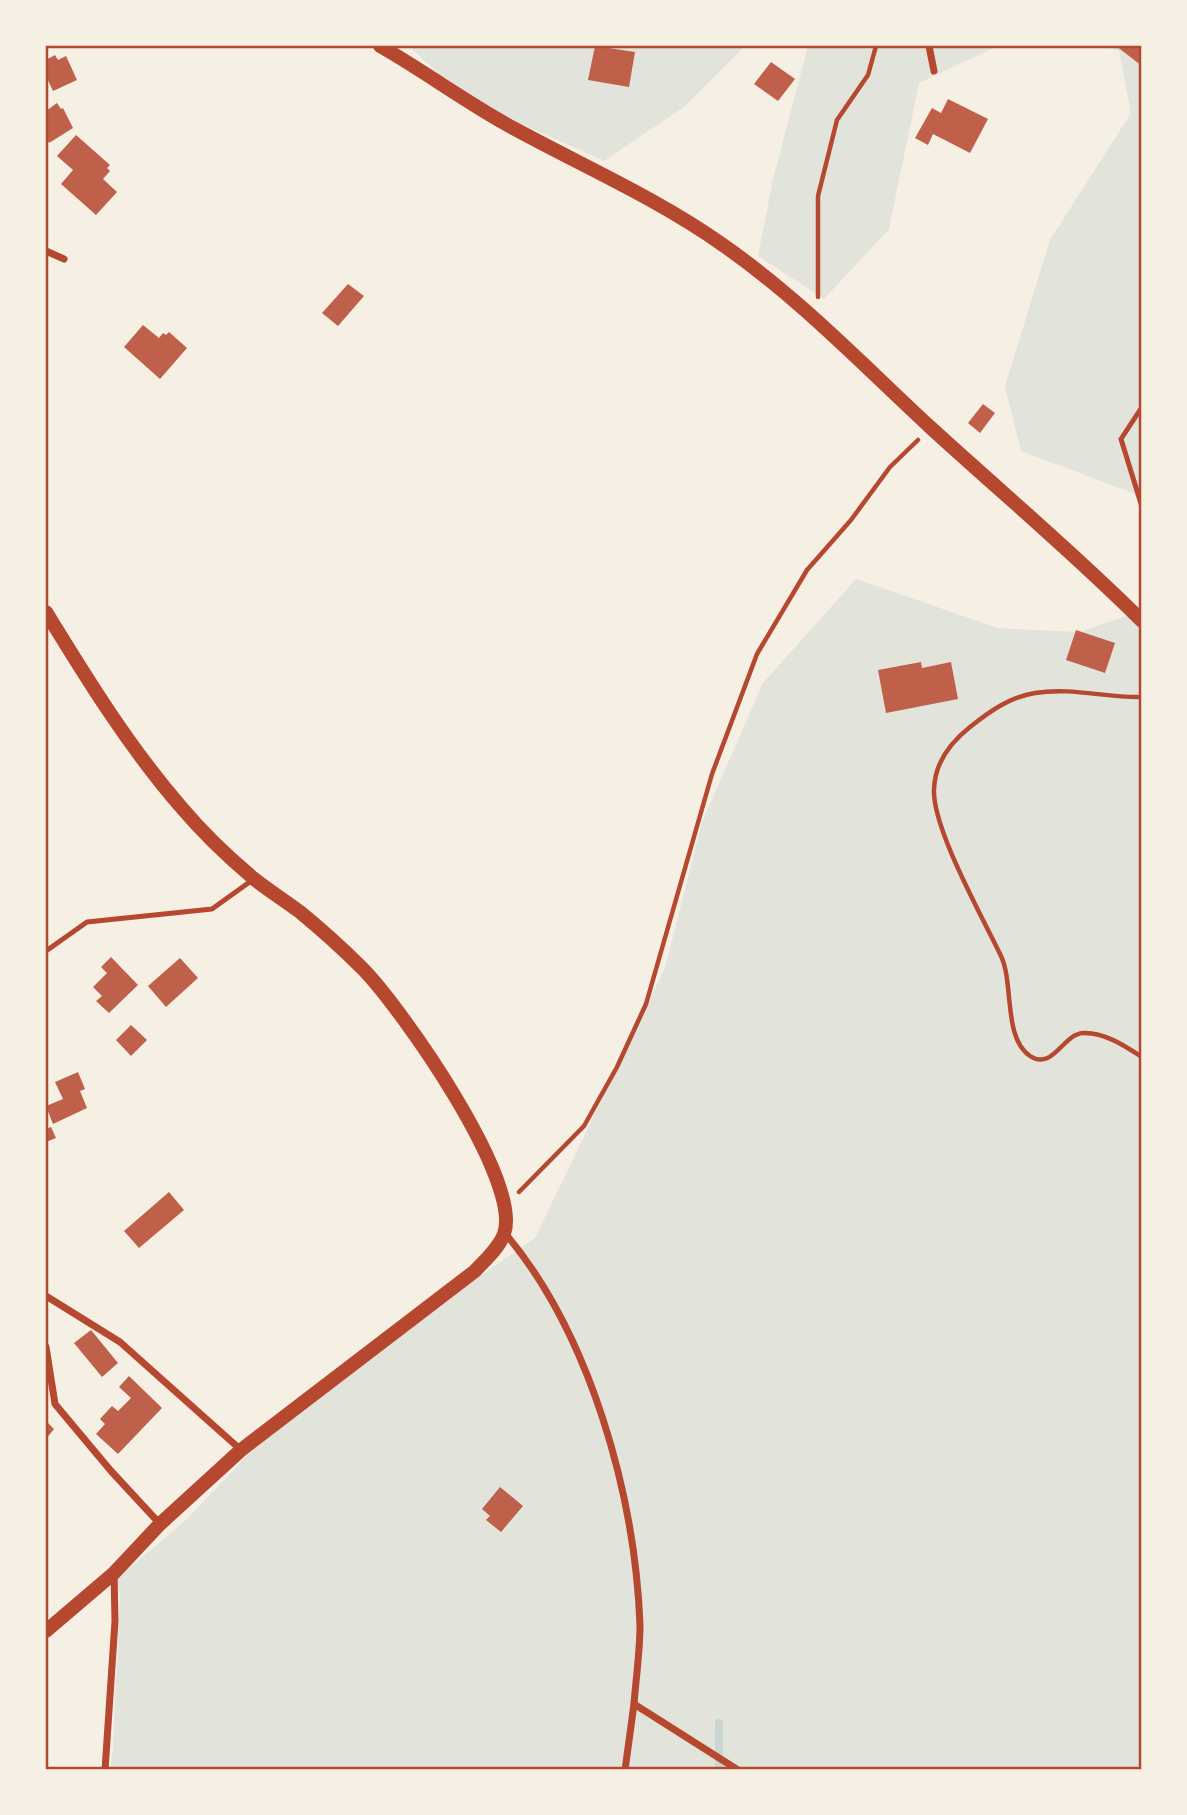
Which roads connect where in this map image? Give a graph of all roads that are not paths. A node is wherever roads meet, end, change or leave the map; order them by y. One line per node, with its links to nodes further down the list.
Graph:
1 (380, 46): 9 (main road)
2 (929, 46): 3 (street)
3 (934, 71)
4 (46, 251): 5 (street)
5 (64, 259)
6 (1142, 407): 7 (lane)
7 (1142, 507)
8 (46, 612): 10 (main road)
9 (1142, 621)
10 (254, 879): 11 (lane); 12 (main road)
11 (46, 951)
12 (505, 1233): 15 (main road); 19 (street)
13 (46, 1296): 15 (street)
14 (46, 1347): 16 (street)
15 (241, 1450): 16 (main road)
16 (160, 1524): 17 (main road)
17 (114, 1573): 18 (main road); 20 (street)
18 (46, 1631)
19 (634, 1704): 21 (street); 22 (street)
20 (105, 1769)
21 (625, 1769)
22 (738, 1769)

